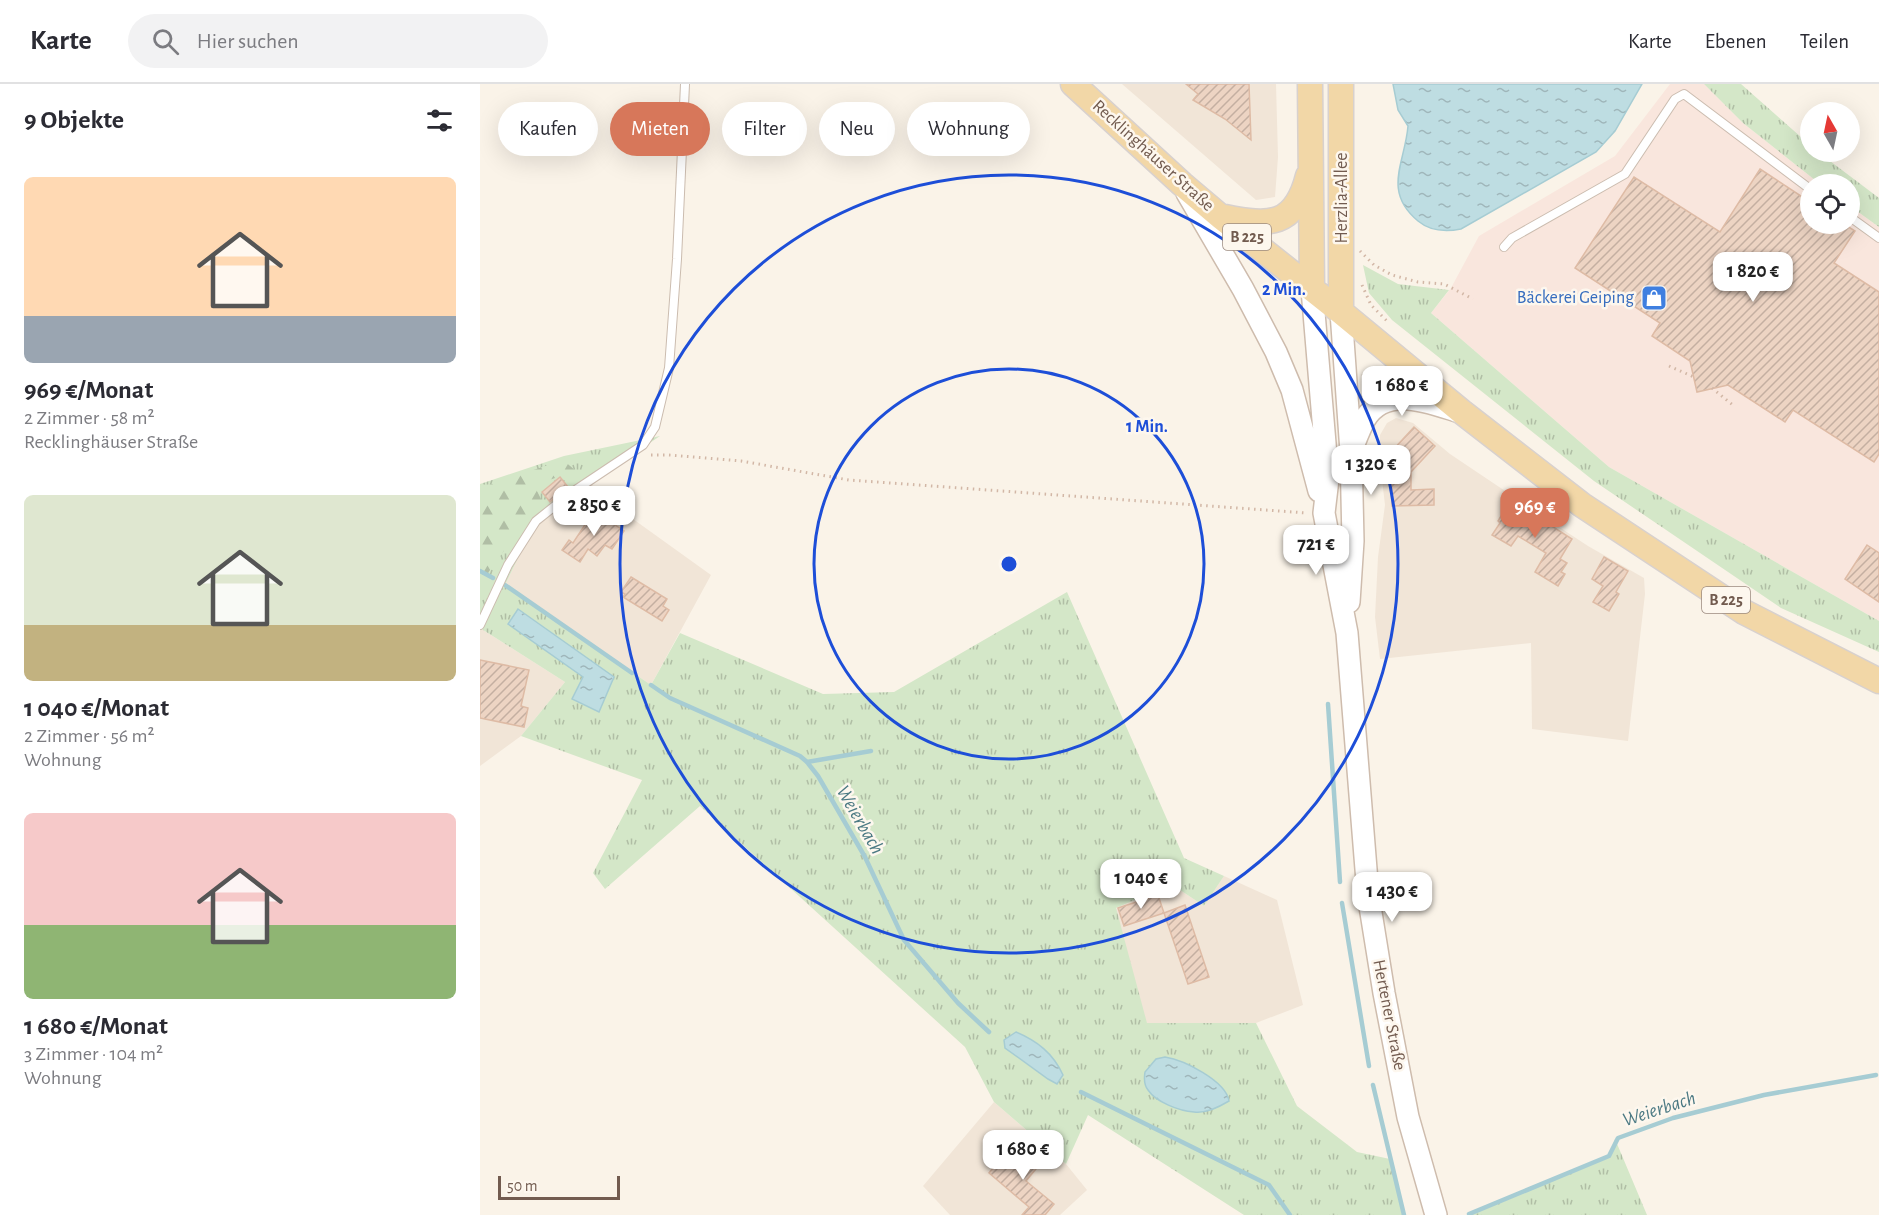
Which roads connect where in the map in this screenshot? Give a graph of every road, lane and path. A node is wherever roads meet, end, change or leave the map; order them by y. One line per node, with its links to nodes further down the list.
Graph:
1 (685, 84): 22 (lane)
2 (1073, 84): 7 (main road, Recklinghäuser Straße / B 225)
3 (1310, 84): 5 (main road, Herzlia-Allee)
4 (1341, 84): 15 (main road, Herzlia-Allee)
5 (1312, 162): 8 (main road); 13 (main road, Herzlia-Allee)
6 (1800, 181): 12 (lane)
7 (1182, 184): 8 (main road, Recklinghäuser Straße / B 225); 23 (main road)
8 (1221, 217): 13 (main road, Recklinghäuser Straße / B 225)
9 (1860, 224): 10 (lane)
10 (1879, 238)
11 (1357, 247): 14 (path)
12 (1504, 247)
13 (1312, 289): 15 (main road, Recklinghäuser Straße / B 225); 23 (main road, Hertener Straße)
14 (1473, 299)
15 (1341, 312): 20 (main road, Recklinghäuser Straße / B 225); 21 (main road, Hertener Straße)
16 (1669, 366): 17 (path)
17 (1694, 377)
18 (1712, 388): 19 (path)
19 (1734, 406)
20 (1462, 412): 21 (main road); 26 (main road, Recklinghäuser Straße / B 225)
21 (1351, 452): 25 (main road, Hertener Straße)
22 (628, 456): 23 (path); 24 (lane)
23 (1324, 513): 25 (main road, Hertener Straße)
24 (480, 625)
25 (1347, 633): 27 (main road, Hertener Straße)
26 (1879, 681)
27 (1436, 1215)

